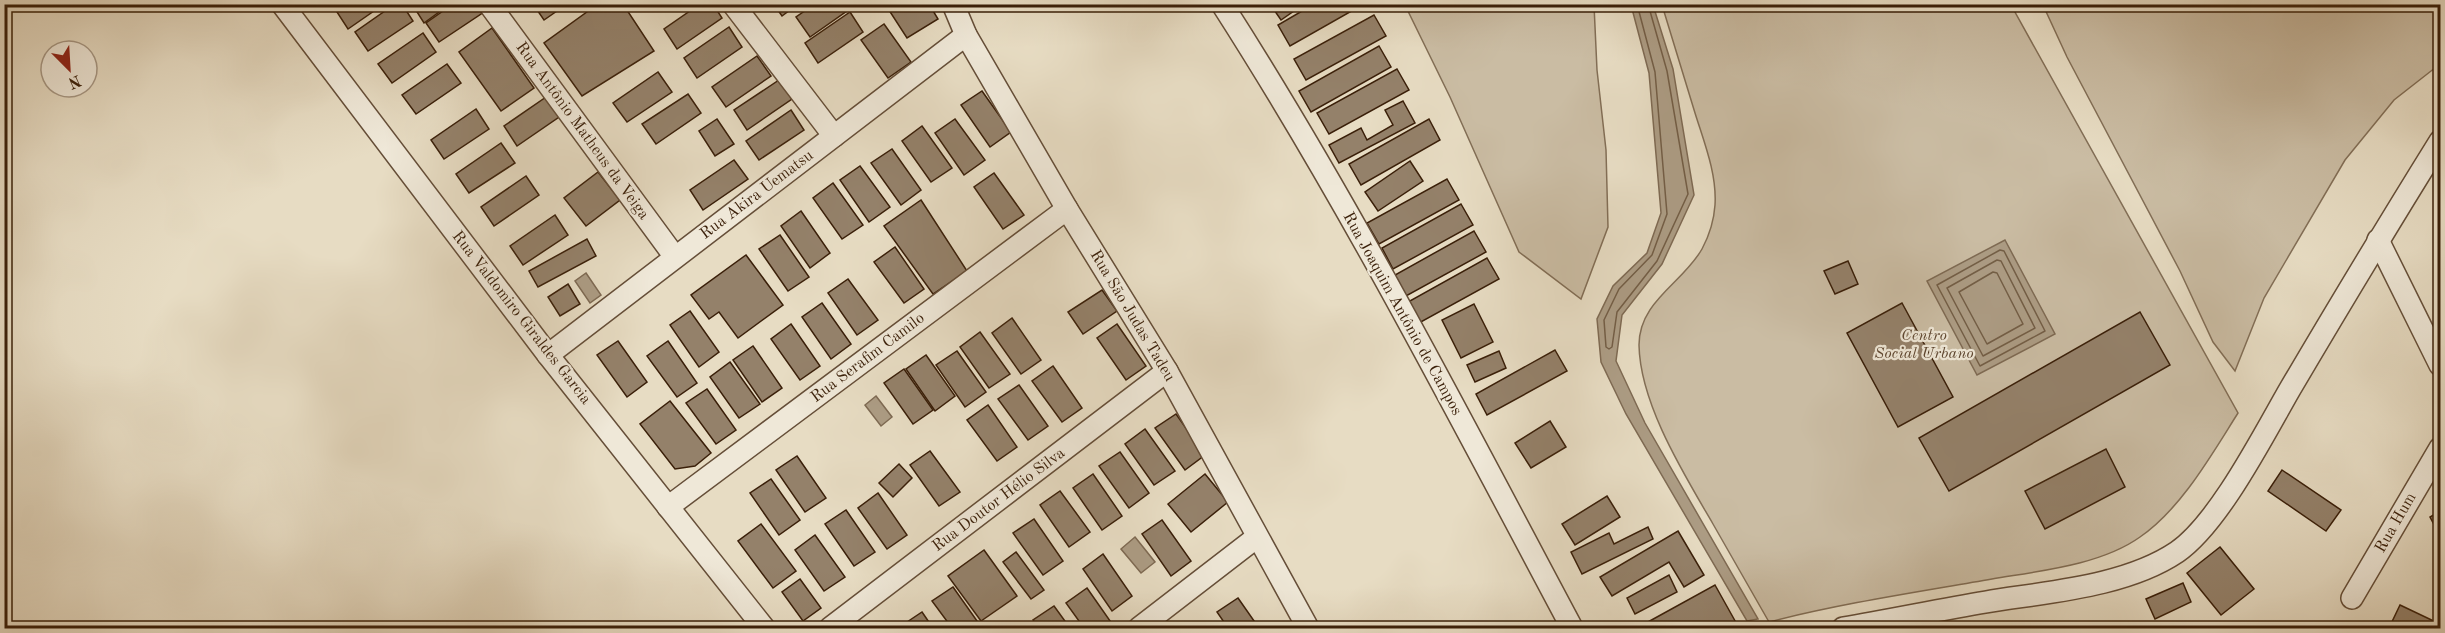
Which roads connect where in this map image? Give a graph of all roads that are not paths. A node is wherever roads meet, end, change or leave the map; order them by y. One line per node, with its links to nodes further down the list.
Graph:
1 (282, 4): 12 (street, Rua Valdomiro Giraldes Garcia)
2 (489, 4): 11 (street, Rua Antônio Matheus da Veiga)
3 (734, 4): 7 (street)
4 (953, 4): 6 (street, Rua São Judas Tadeu)
5 (1222, 4): 23 (street, Rua Joaquim Antônio de Campos)
6 (966, 35): 7 (street, Rua Akira Uematsu); 9 (street, Rua São Judas Tadeu)
7 (834, 136): 11 (street, Rua Akira Uematsu)
8 (2440, 141): 10 (street)
9 (1067, 209): 14 (street, Rua São Judas Tadeu); 16 (street, Rua Serafim Camilo)
10 (2378, 240): 13 (street); 24 (street)
11 (675, 257): 12 (street, Rua Akira Uematsu)
12 (548, 355): 16 (street, Rua Valdomiro Giraldes Garcia)
13 (2440, 365)
14 (1167, 371): 17 (street, Rua São Judas Tadeu); 20 (street, Rua Doutor Hélio Silva)
15 (2440, 448): 18 (street, Rua Hum)
16 (668, 507): 19 (street, Rua Valdomiro Giraldes Garcia)
17 (1257, 537): 21 (street); 22 (street, Rua São Judas Tadeu)
18 (2352, 598)
19 (764, 628)
20 (831, 628)
21 (1139, 628)
22 (1308, 628)
23 (1572, 628)
24 (1843, 628)

